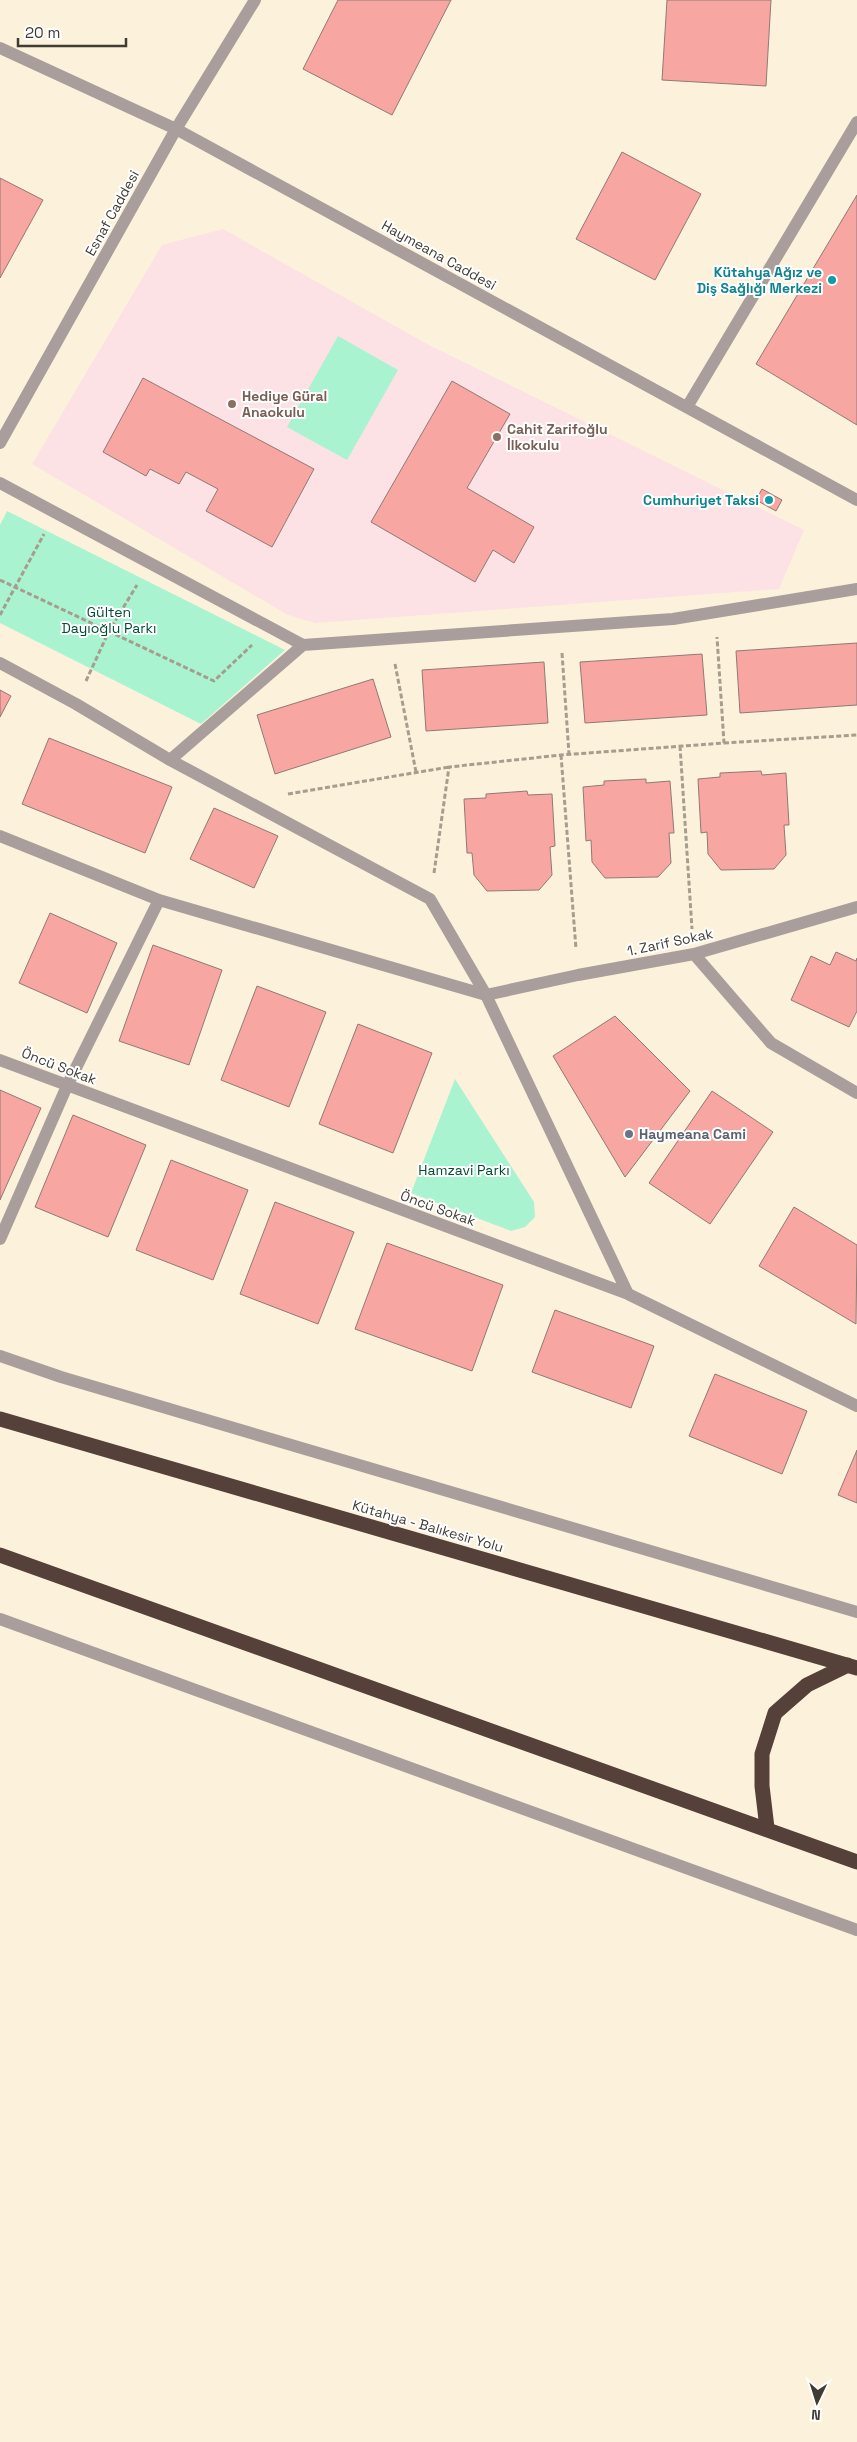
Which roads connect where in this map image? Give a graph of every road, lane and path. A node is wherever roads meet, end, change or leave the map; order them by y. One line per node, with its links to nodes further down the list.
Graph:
1 (255, 0): 4 (street, Esnaf Caddesi)
2 (0, 48): 4 (street, Haymeana Caddesi)
3 (857, 122): 5 (street)
4 (176, 129): 5 (street, Haymeana Caddesi); 6 (street, Esnaf Caddesi)
5 (687, 407): 8 (street, Haymeana Caddesi)
6 (0, 443)
7 (0, 483): 17 (street)
8 (857, 500)
9 (44, 534): 12 (path)
10 (0, 580): 12 (path)
11 (137, 585): 18 (path)
12 (15, 587): 15 (path); 18 (path)
13 (857, 589): 14 (street)
14 (716, 612): 16 (street); 24 (path)
15 (0, 615)
16 (561, 627): 19 (street); 26 (path)
17 (271, 628): 18 (path); 20 (street)
18 (109, 631): 22 (path)
19 (390, 639): 20 (street); 30 (path)
20 (303, 645): 28 (street)
21 (0, 664): 22 (street)
22 (76, 704): 28 (street)
23 (857, 735): 24 (path)
24 (724, 743): 25 (path)
25 (680, 746): 26 (path); 36 (path)
26 (569, 754): 27 (path)
27 (561, 755): 29 (path); 37 (path)
28 (170, 760): 33 (street)
29 (449, 767): 30 (path); 33 (path)
30 (416, 772): 31 (path)
31 (287, 794)
32 (0, 836): 34 (street)
33 (430, 899): 38 (street)
34 (159, 900): 38 (street); 40 (street)
35 (857, 907): 36 (street, 1. Zarif Sokak)
36 (694, 954): 37 (street, 1. Zarif Sokak); 41 (street)
37 (578, 975): 38 (street, 1. Zarif Sokak)
38 (486, 995): 43 (street)
39 (0, 1060): 40 (street, Öncü Sokak)
40 (67, 1086): 42 (street); 43 (street, Öncü Sokak)
41 (857, 1093)
42 (0, 1239)
43 (628, 1294): 45 (street, Öncü Sokak)
44 (0, 1356): 48 (street)
45 (857, 1406)
46 (0, 1419): 50 (highway, Kütahya - Balıkesir Yolu)
47 (0, 1556): 51 (highway)
48 (857, 1612)
49 (0, 1619): 53 (street)
50 (852, 1666): 51 (highway, Kütahya - Balıkesir Yolu)
51 (767, 1828): 52 (highway)
52 (857, 1862)
53 (857, 1930)

